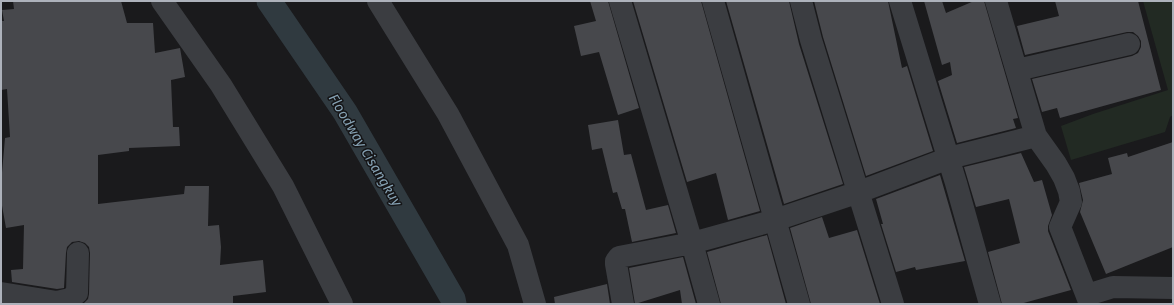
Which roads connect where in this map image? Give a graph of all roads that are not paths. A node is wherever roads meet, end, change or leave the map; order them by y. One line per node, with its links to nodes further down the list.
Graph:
1 (162, 1): 19 (street)
2 (378, 1): 20 (street)
3 (620, 1): 14 (street)
4 (713, 1): 13 (street)
5 (801, 1): 12 (street)
6 (900, 1): 11 (street)
7 (996, 1): 9 (street)
8 (1129, 44): 9 (street)
9 (1016, 70): 10 (street)
10 (1036, 136): 11 (street); 18 (street)
11 (948, 158): 12 (street); 25 (street)
12 (859, 192): 13 (street); 24 (street)
13 (774, 220): 14 (street); 23 (street)
14 (692, 243): 21 (street); 22 (street)
15 (78, 254): 17 (street)
16 (1173, 288): 18 (street)
17 (1, 293)
18 (1088, 300)
19 (342, 304)
20 (535, 304)
21 (623, 304)
22 (708, 304)
23 (799, 304)
24 (893, 304)
25 (990, 304)

